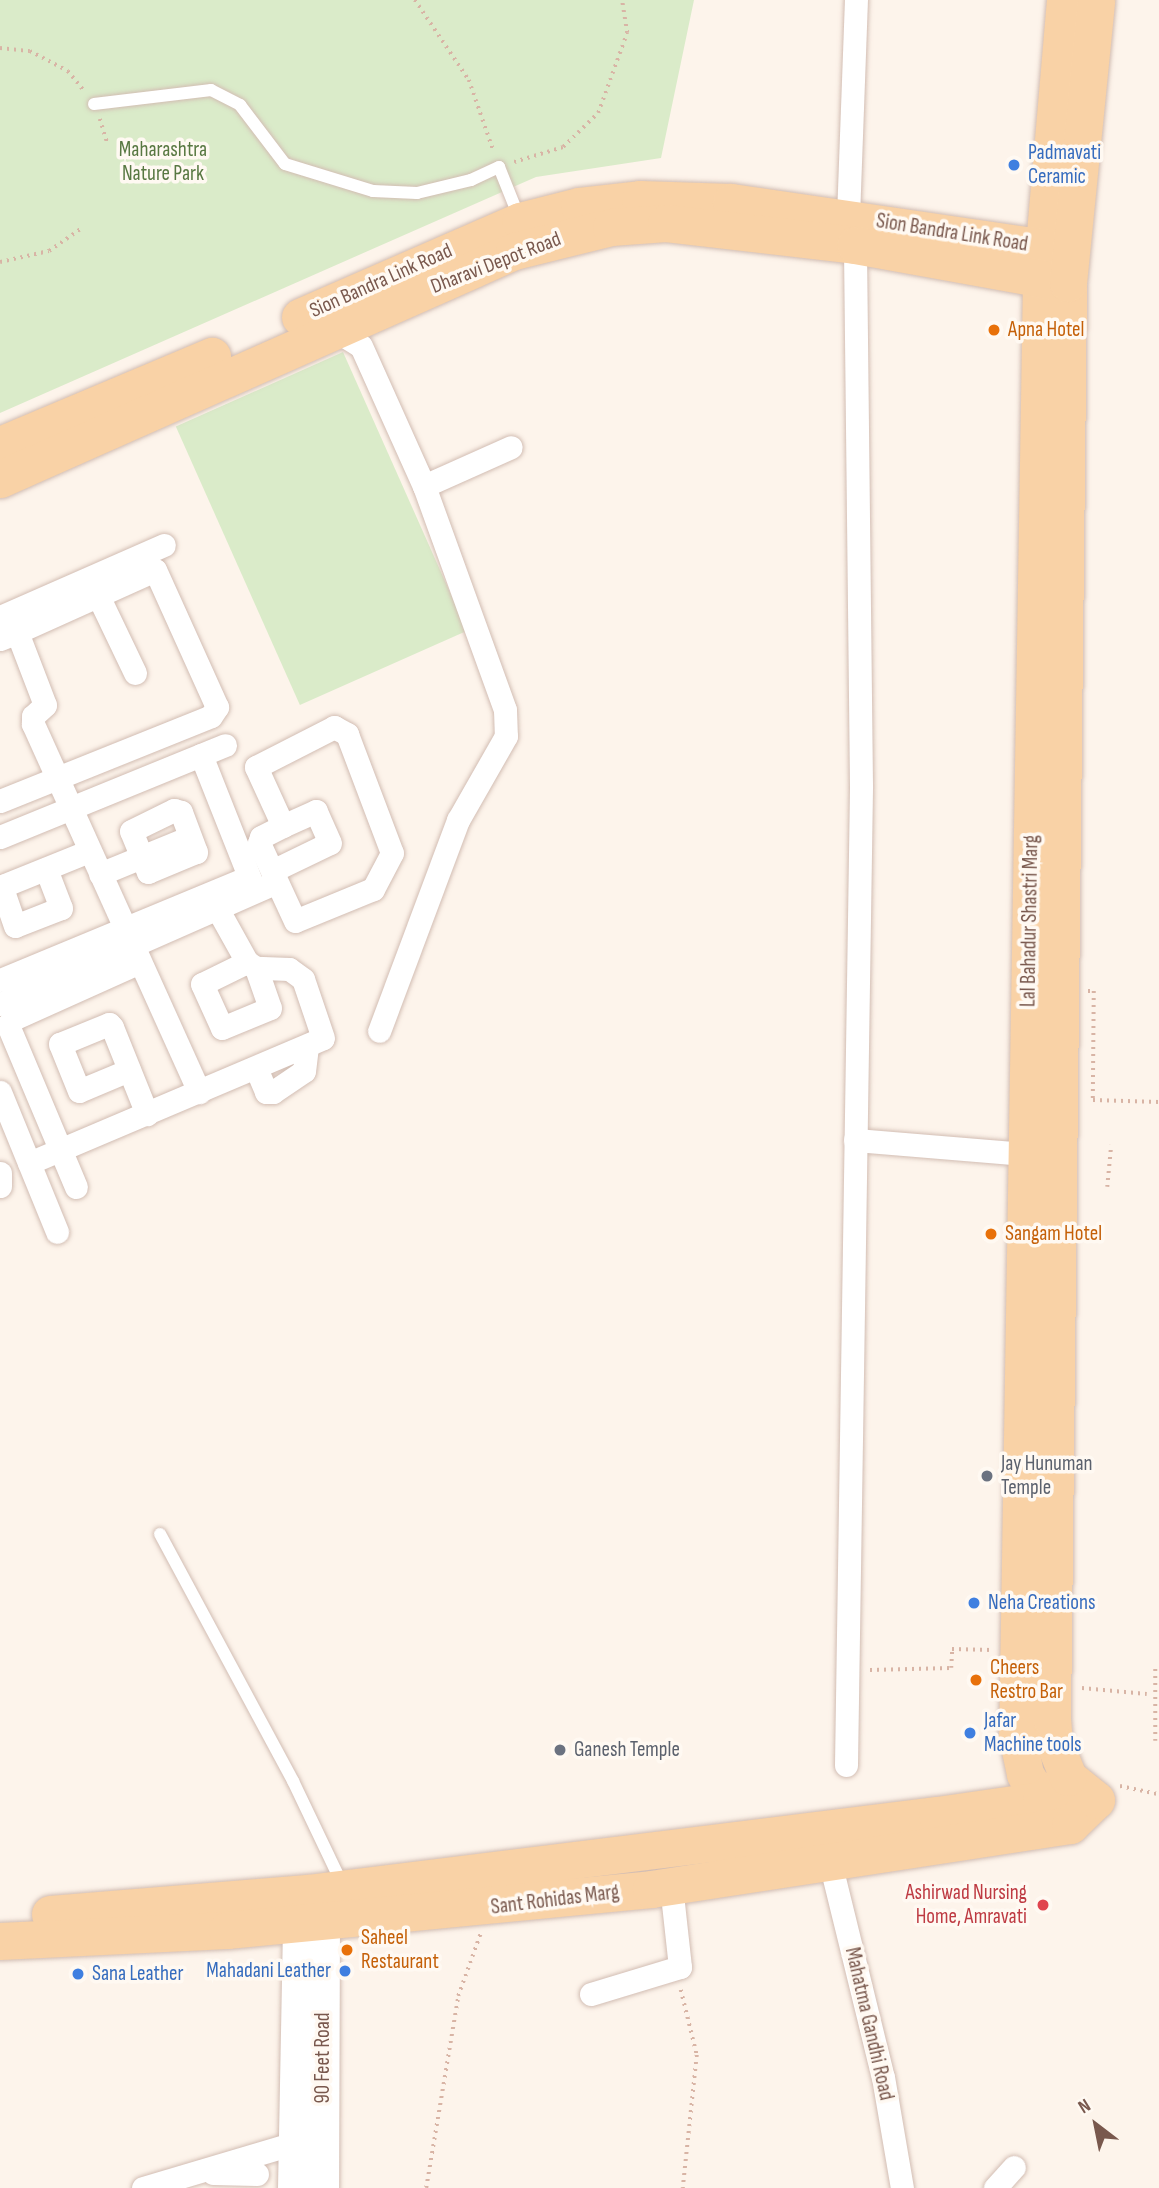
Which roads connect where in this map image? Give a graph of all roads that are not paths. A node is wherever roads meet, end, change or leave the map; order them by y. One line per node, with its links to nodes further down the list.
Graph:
1 (856, 0): 7 (street)
2 (1065, 0): 4 (main road, Lal Bahadur Shastri Marg)
3 (1096, 0): 4 (main road, Lal Bahadur Shastri Marg)
4 (1075, 59): 8 (main road, Lal Bahadur Shastri Marg)
5 (94, 104): 6 (lane)
6 (520, 221): 7 (main road, Sion Bandra Link Road); 9 (main road, Sion Bandra Link Road)
7 (852, 231): 8 (main road, Dharavi Depot Road); 9 (main road, Dharavi Depot Road); 42 (street)
8 (1056, 265): 37 (main road, Lal Bahadur Shastri Marg); 37 (main road, Lal Bahadur Shastri Marg)
9 (327, 319): 10 (main road, Sion Bandra Link Road); 12 (main road, Dharavi Depot Road); 13 (street)
10 (0, 445)
11 (511, 447): 13 (street)
12 (0, 479)
13 (424, 486): 36 (street)
14 (164, 545): 15 (street)
15 (94, 586): 16 (street); 17 (street); 20 (street)
16 (6, 630): 20 (street)
17 (135, 673)
18 (225, 745): 19 (street)
19 (201, 755): 22 (street); 30 (street)
20 (57, 779): 21 (street); 22 (street)
21 (0, 801)
22 (69, 808): 24 (street); 26 (street)
23 (283, 826): 29 (street); 29 (street); 29 (street)
24 (0, 837)
25 (190, 837): 28 (street)
26 (89, 851): 27 (street); 28 (street)
27 (46, 869)
28 (100, 874): 33 (street)
29 (274, 877): 30 (street)
30 (252, 884): 31 (street); 32 (street)
31 (217, 908): 32 (street); 40 (street)
32 (163, 923): 33 (street)
33 (132, 946): 34 (street); 40 (street)
34 (20, 989): 35 (street); 43 (street)
35 (0, 1004)
36 (379, 1031)
37 (1043, 1060): 44 (main road, Lal Bahadur Shastri Marg); 52 (main road, Lal Bahadur Shastri Marg)
38 (129, 1070): 41 (street)
39 (0, 1092): 45 (street)
40 (199, 1092): 41 (street)
41 (147, 1114): 43 (street)
42 (855, 1140): 44 (street); 51 (street)
43 (60, 1150): 45 (street); 48 (street)
44 (1025, 1154): 52 (main road, Lal Bahadur Shastri Marg)
45 (29, 1163): 49 (street)
46 (0, 1173): 47 (street)
47 (0, 1186)
48 (76, 1187)
49 (57, 1233)
50 (160, 1534): 58 (lane)
51 (846, 1765)
52 (1055, 1789): 53 (main road, Lal Bahadur Shastri Marg); 53 (main road, Lal Bahadur Shastri Marg); 54 (main road, Sant Rohidas Marg)
53 (1070, 1825): 55 (main road, Sant Rohidas Marg)
54 (696, 1845): 56 (main road, Sant Rohidas Marg); 57 (main road)
55 (830, 1862): 57 (main road, Sant Rohidas Marg); 71 (street, Mahatma Gandhi Road)
56 (547, 1863): 58 (main road, Sant Rohidas Marg); 59 (main road)
57 (686, 1883): 59 (main road, Sant Rohidas Marg); 63 (street)
58 (343, 1886): 60 (main road, Sant Rohidas Marg)
59 (549, 1900): 60 (main road, Sant Rohidas Marg)
60 (310, 1911): 61 (main road, Sant Rohidas Marg); 62 (main road, Sant Rohidas Marg); 64 (main road, 90 Feet Road)
61 (0, 1919)
62 (0, 1941)
63 (591, 1994)
64 (309, 2138): 66 (street); 69 (main road, 90 Feet Road); 70 (main road, 90 Feet Road)
65 (1014, 2167): 72 (street)
66 (221, 2169): 67 (street); 68 (street)
67 (257, 2174)
68 (143, 2188)
69 (294, 2188)
70 (322, 2188)
71 (902, 2188)
72 (995, 2188)

